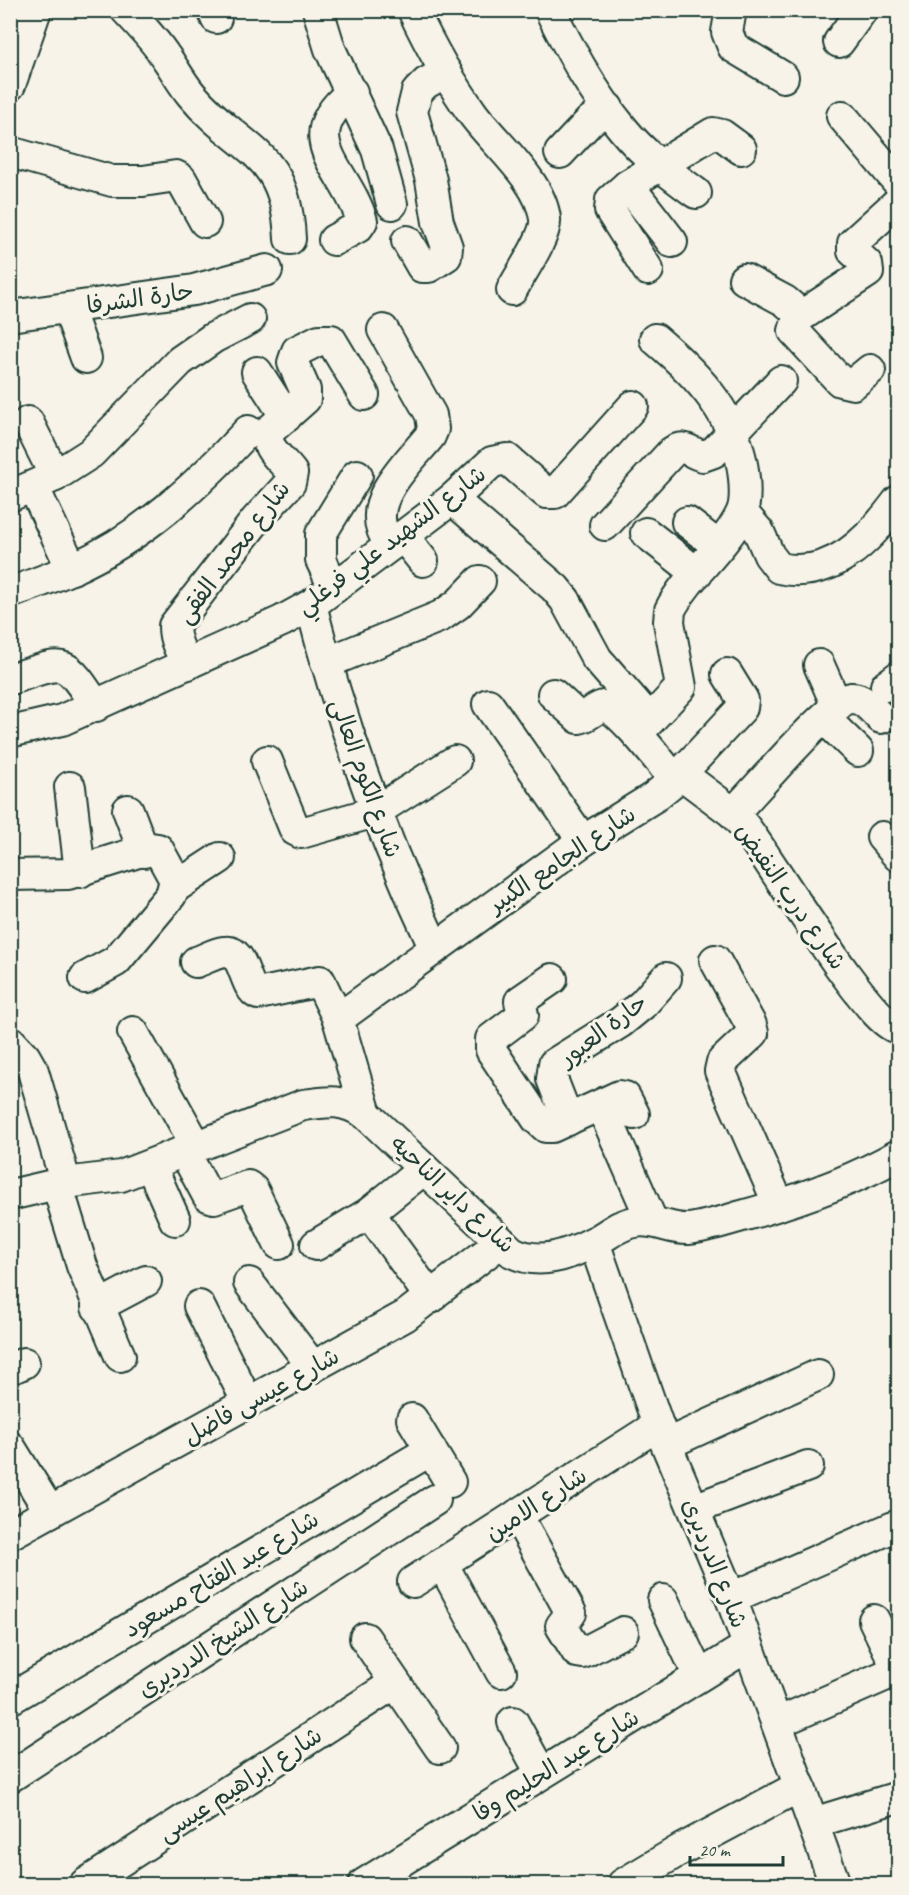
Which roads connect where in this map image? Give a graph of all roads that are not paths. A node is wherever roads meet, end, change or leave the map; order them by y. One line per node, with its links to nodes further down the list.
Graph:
1 (36, 10): 11 (street)
2 (126, 10): 25 (street)
3 (318, 10): 12 (street)
4 (413, 10): 9 (street)
5 (550, 10): 13 (street)
6 (731, 10): 10 (street)
7 (862, 10): 8 (street)
8 (839, 42)
9 (446, 72): 27 (street); 32 (street)
10 (783, 77)
11 (10, 85)
12 (352, 92): 23 (street); 26 (street)
13 (608, 108): 17 (street); 18 (street)
14 (842, 116): 19 (street)
15 (741, 149): 18 (street)
16 (10, 152): 24 (street)
17 (560, 153)
18 (659, 165): 20 (street); 21 (street)
19 (898, 182)
20 (628, 184): 28 (street); 30 (street)
21 (696, 193)
22 (898, 202): 35 (street)
23 (392, 204)
24 (205, 222)
25 (290, 238)
26 (334, 240)
27 (407, 241)
28 (672, 242)
29 (267, 270): 33 (street, حارة الشرفا)
30 (648, 270)
31 (744, 279): 35 (street)
32 (512, 290)
33 (68, 308): 34 (street, حارة الشرفا); 39 (street)
34 (10, 316)
35 (798, 318): 40 (street)
36 (250, 319): 50 (street)
37 (383, 330): 57 (street)
38 (655, 339): 48 (street)
39 (86, 358)
40 (870, 370)
41 (257, 372): 45 (street)
42 (781, 381): 48 (street)
43 (364, 395): 45 (street, شارع محمد الفقى)
44 (633, 406): 51 (street, شارع الشهيد علي فرغلي)
45 (286, 417): 65 (street, شارع محمد الفقى)
46 (28, 422): 50 (street)
47 (248, 431): 60 (street)
48 (732, 433): 53 (street); 55 (street)
49 (357, 475): 64 (street, شارع الكوم العالى)
50 (33, 486): 60 (street)
51 (452, 499): 57 (street, شارع الشهيد علي فرغلي); 75 (street)
52 (898, 501): 53 (street)
53 (742, 512): 58 (street)
54 (687, 522): 58 (street)
55 (605, 525)
56 (646, 533): 61 (street)
57 (397, 540): 59 (street); 64 (street, شارع الشهيد علي فرغلي)
58 (718, 546): 61 (street)
59 (423, 561)
60 (72, 569): 63 (street)
61 (696, 573): 75 (street)
62 (480, 581): 66 (street)
63 (10, 594)
64 (322, 596): 65 (street, شارع الشهيد علي فرغلي); 66 (street, شارع الكوم العالى)
65 (188, 663): 72 (street, شارع الشهيد علي فرغلي)
66 (326, 663): 83 (street, شارع الكوم العالى)
67 (819, 665): 73 (street)
68 (727, 674): 80 (street, شارع الجامع الكبير)
69 (11, 680): 72 (street)
70 (553, 694): 75 (street)
71 (488, 704): 85 (street)
72 (96, 706): 76 (street, شارع الشهيد علي فرغلي)
73 (830, 712): 74 (street); 77 (street); 84 (street)
74 (881, 718)
75 (643, 727): 80 (street, شارع درب النفيض)
76 (10, 732)
77 (858, 751)
78 (267, 760): 83 (street)
79 (455, 761): 83 (street)
80 (677, 777): 84 (street, شارع درب النفيض); 85 (street, شارع الجامع الكبير)
81 (70, 787): 88 (street)
82 (128, 810): 86 (street)
83 (375, 812): 91 (street, شارع الكوم العالى)
84 (733, 813): 98 (street, شارع درب النفيض)
85 (583, 841): 91 (street, شارع الجامع الكبير)
86 (144, 852): 88 (street); 90 (street)
87 (220, 858): 90 (street)
88 (80, 872): 89 (street)
89 (10, 875)
90 (174, 888): 94 (street)
91 (434, 947): 97 (street, شارع الجامع الكبير)
92 (715, 960): 111 (street)
93 (196, 962): 97 (street)
94 (85, 978)
95 (666, 978): 104 (street, حارة العبور)
96 (552, 979): 104 (street)
97 (338, 1018): 102 (street)
98 (895, 1028)
99 (133, 1032): 105 (street)
100 (10, 1041): 109 (street)
101 (601, 1105): 103 (street); 104 (street); 114 (street)
102 (366, 1114): 105 (street, شارع داير الناحيه); 108 (street, شارع داير الناحيه)
103 (634, 1114)
104 (568, 1120)
105 (191, 1150): 107 (street, شارع داير الناحيه); 117 (street)
106 (898, 1155): 111 (street, شارع داير الناحيه)
107 (151, 1166): 109 (street, شارع داير الناحيه); 113 (street)
108 (424, 1169): 112 (street); 115 (street, شارع داير الناحيه)
109 (62, 1184): 110 (street, شارع داير الناحيه); 123 (street)
110 (11, 1194)
111 (779, 1205): 114 (street, شارع داير الناحيه)
112 (369, 1213): 118 (street); 121 (street)
113 (175, 1220)
114 (652, 1221): 116 (street, شارع داير الناحيه)
115 (501, 1242): 116 (street, شارع داير الناحيه); 121 (street, شارع عيسى فاضل)
116 (594, 1242): 129 (street, شارع الدرديرى)
117 (279, 1244)
118 (316, 1245)
119 (146, 1281): 123 (street)
120 (249, 1283): 125 (street)
121 (431, 1298): 125 (street, شارع عيسى فاضل)
122 (199, 1306): 127 (street)
123 (98, 1307): 124 (street)
124 (120, 1356)
125 (313, 1367): 127 (street, شارع عيسى فاضل)
126 (818, 1375): 129 (street, شارع الامين)
127 (248, 1403): 134 (street, شارع عيسى فاضل)
128 (412, 1419): 131 (street)
129 (663, 1434): 133 (street, شارع الدرديرى); 135 (street, شارع الامين)
130 (10, 1447): 134 (street)
131 (431, 1450): 150 (street, شارع عبد الفتاح مسعود); 155 (street, شارع الشيخ الدرديرى)
132 (808, 1466): 133 (street)
133 (694, 1509): 140 (street, شارع الدرديرى)
134 (50, 1512): 137 (street, شارع عيسى فاضل)
135 (517, 1515): 138 (street, شارع الامين); 143 (street)
136 (898, 1525): 140 (street)
137 (10, 1534)
138 (442, 1563): 139 (street, شارع الامين); 147 (street)
139 (413, 1582)
140 (731, 1598): 145 (street, شارع الدرديرى)
141 (663, 1600): 148 (street)
142 (874, 1620): 146 (street)
143 (624, 1632)
144 (365, 1638): 149 (street)
145 (748, 1646): 148 (street, شارع عبد الحليم وفا); 152 (street, شارع الدرديرى)
146 (898, 1670): 152 (street)
147 (501, 1672)
148 (699, 1676): 154 (street, شارع عبد الحليم وفا)
149 (396, 1683): 153 (street); 159 (street, شارع ابراهيم عيسى)
150 (10, 1699)
151 (513, 1722): 154 (street)
152 (777, 1723): 156 (street, شارع الدرديرى)
153 (440, 1748)
154 (541, 1773): 160 (street, شارع عبد الحليم وفا)
155 (10, 1777)
156 (800, 1786): 158 (street, شارع الدرديرى); 161 (street)
157 (898, 1797): 158 (street)
158 (813, 1824): 162 (street, شارع الدرديرى)
159 (85, 1884)
160 (364, 1884)
161 (623, 1884)
162 (835, 1884)

